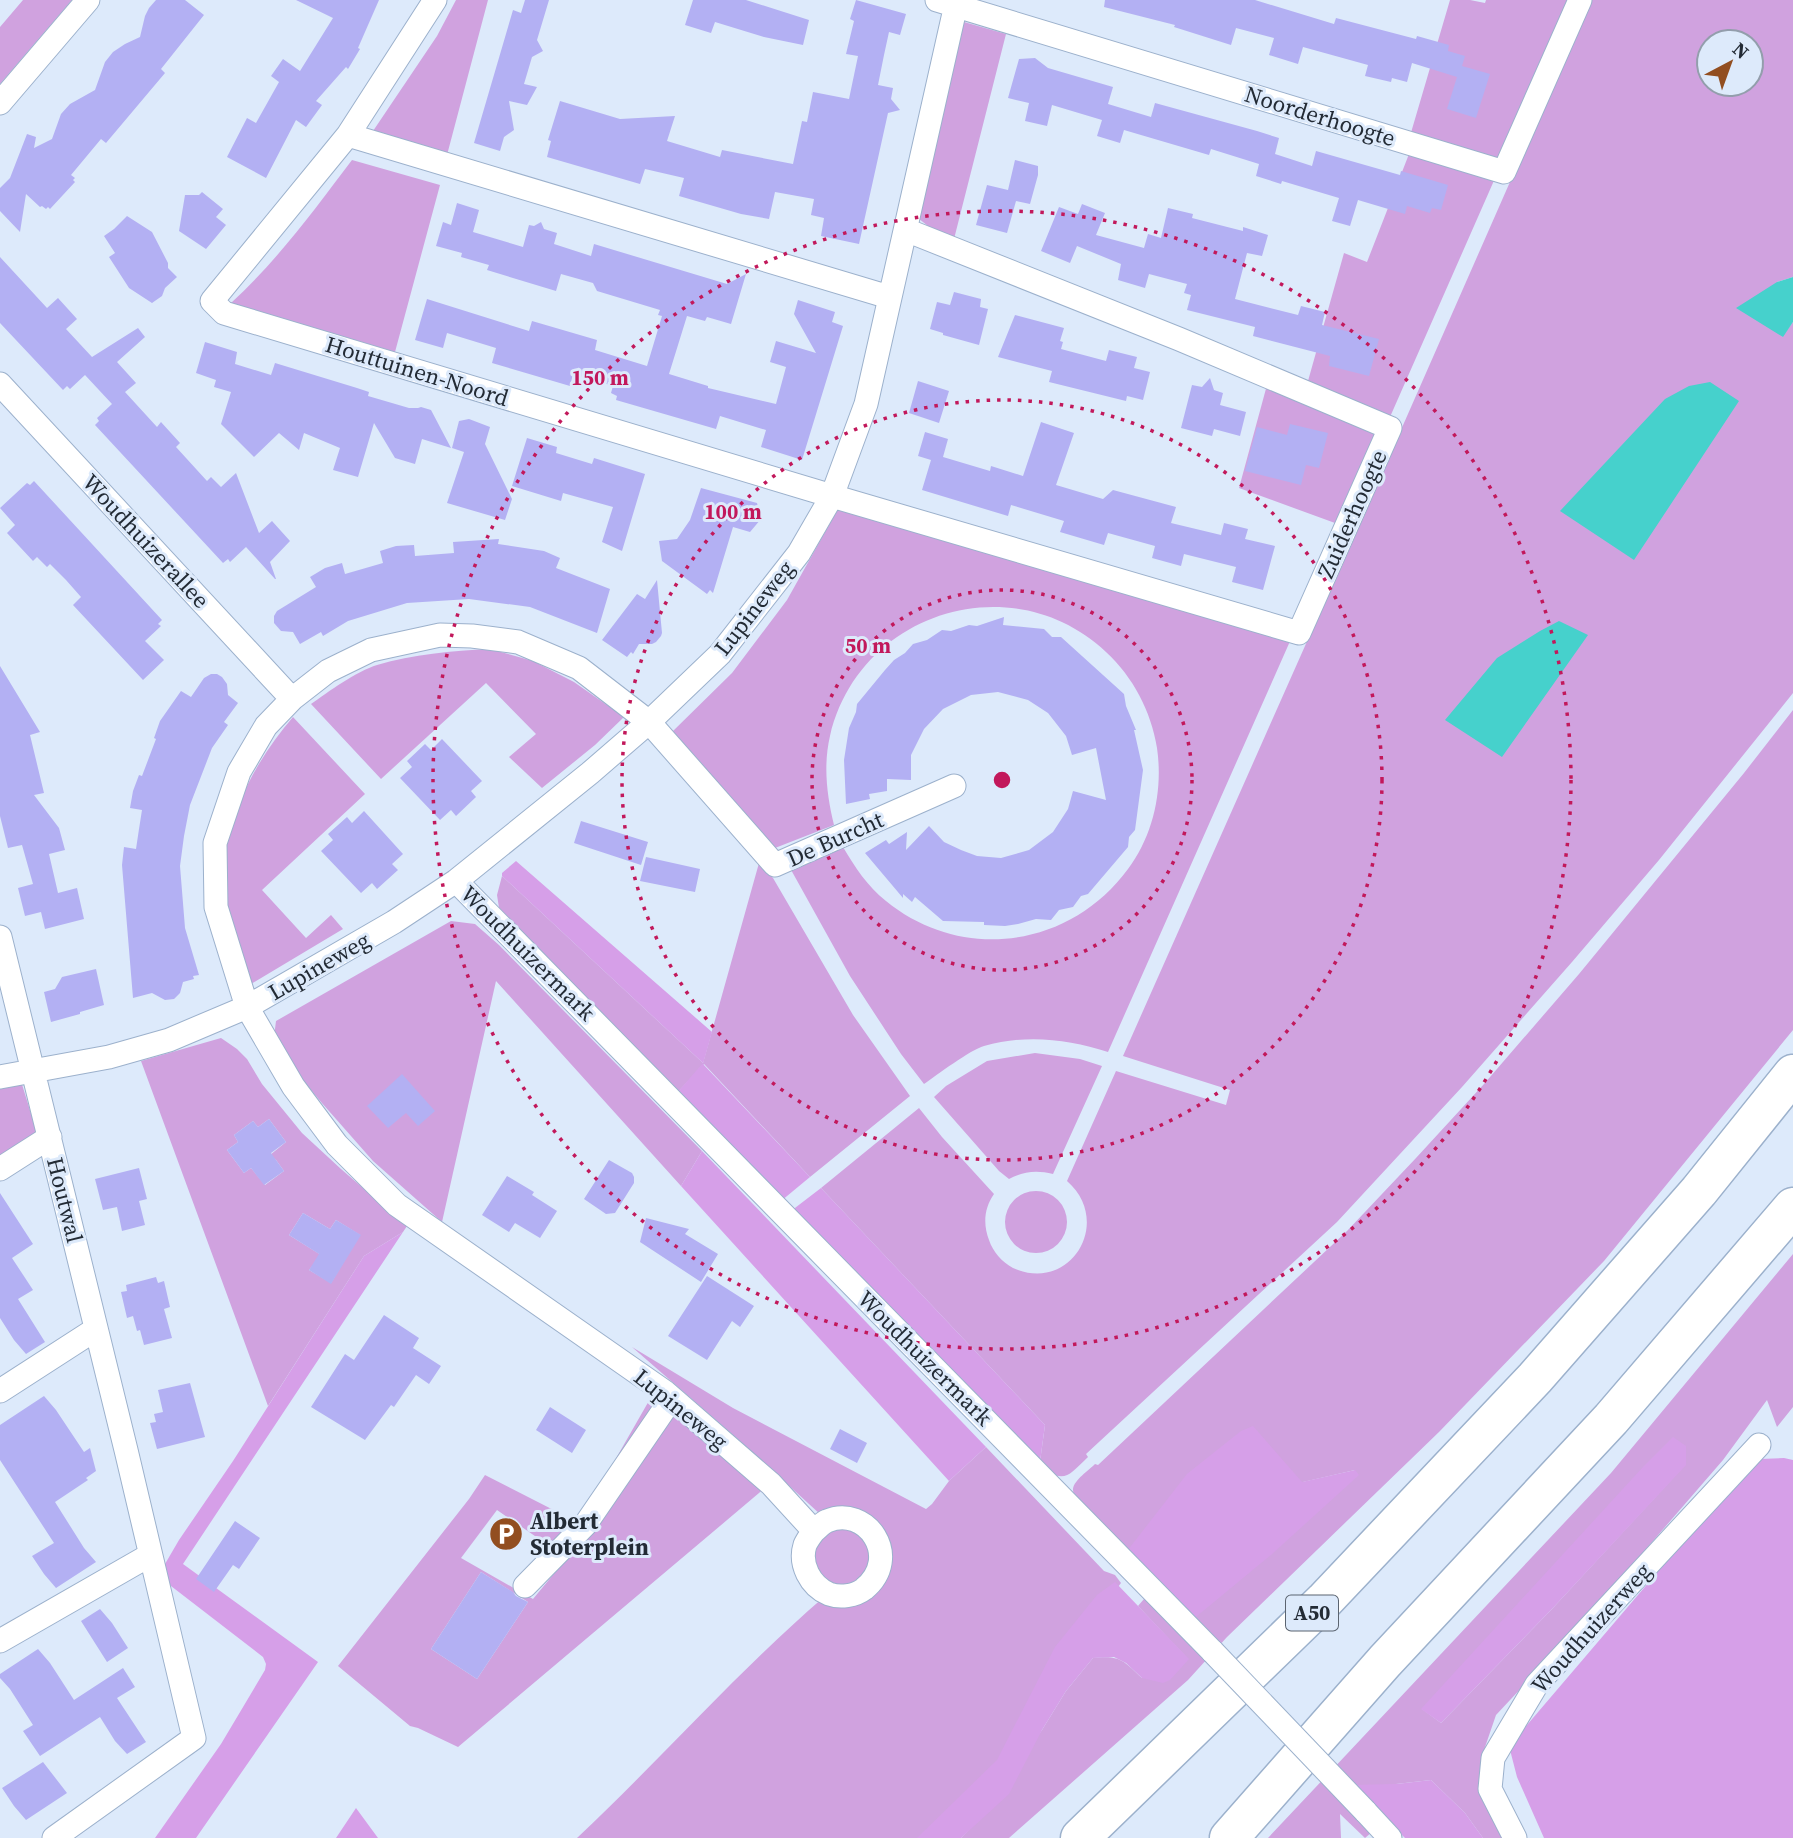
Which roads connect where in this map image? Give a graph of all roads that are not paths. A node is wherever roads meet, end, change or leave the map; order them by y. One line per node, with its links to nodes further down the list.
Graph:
1 (88, 0): 5 (street)
2 (435, 0): 6 (street, Houttuinen-Noord)
3 (1580, 0): 4 (street, Noorderhoogte)
4 (950, 2): 7 (street, Lupineweg)
5 (0, 103)
6 (348, 135): 8 (street); 10 (street, Houttuinen-Noord)
7 (906, 230): 8 (street, Lupineweg); 10 (street, Zuiderhoogte)
8 (889, 297): 10 (street, Lupineweg)
9 (0, 384): 11 (street, Woudhuizerallee)
10 (832, 496): 12 (street, Lupineweg)
11 (292, 699): 12 (street); 16 (street)
12 (649, 722): 13 (street, De Burcht); 14 (street, Lupineweg)
13 (954, 786)
14 (456, 881): 16 (street, Lupineweg); 36 (street, Woudhuizermark, bridge)
15 (0, 937): 17 (street, Houtwal)
16 (247, 1007): 17 (street, Lupineweg); 25 (street, Lupineweg)
17 (34, 1072): 19 (street, Lupineweg); 20 (street, Houtwal)
18 (1793, 1074): 33 (highway, A50)
19 (0, 1077)
20 (50, 1138): 21 (street); 23 (street, Houtwal)
21 (0, 1170)
22 (1793, 1207): 31 (highway)
23 (96, 1329): 24 (street); 28 (street, Houtwal)
24 (0, 1391)
25 (672, 1398): 27 (street, Lupineweg); 29 (street)
26 (1759, 1445): 37 (street, Woudhuizerweg)
27 (814, 1531)
28 (150, 1555): 30 (street); 32 (street, Houtwal)
29 (525, 1586)
30 (0, 1642)
31 (1385, 1661): 34 (highway); 35 (highway)
32 (54, 1838)
33 (1080, 1838)
34 (1202, 1838)
35 (1229, 1838)
36 (1390, 1838)
37 (1515, 1838)

